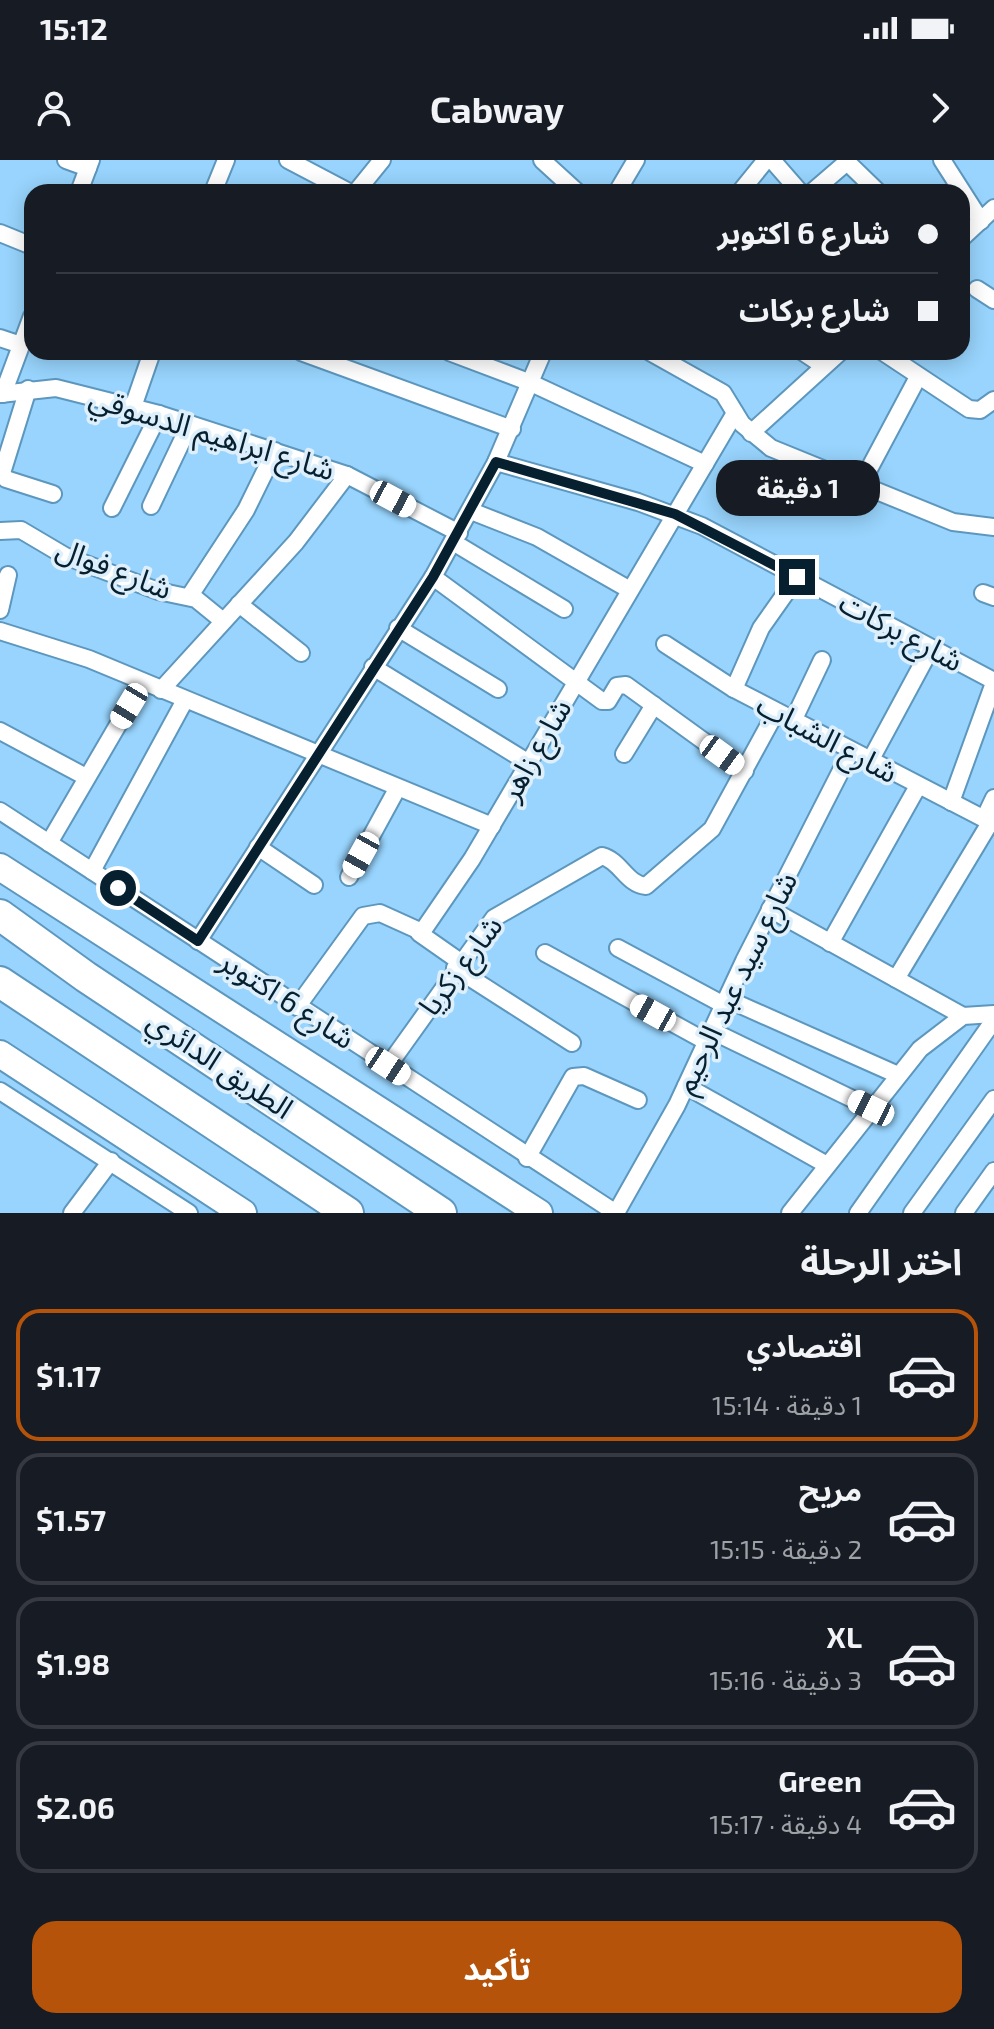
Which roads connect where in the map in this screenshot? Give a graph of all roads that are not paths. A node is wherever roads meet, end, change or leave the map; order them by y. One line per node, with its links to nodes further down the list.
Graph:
1 (66, 160): 10 (street)
2 (226, 160): 12 (street)
3 (288, 160): 13 (street)
4 (382, 160): 14 (street)
5 (542, 160): 15 (street)
6 (636, 160): 16 (street)
7 (769, 160): 17 (street); 18 (street)
8 (942, 160): 21 (street)
9 (846, 161): 19 (street); 20 (street)
10 (90, 164): 11 (street)
11 (82, 184)
12 (216, 184)
13 (334, 184)
14 (362, 184)
15 (568, 184)
16 (622, 184)
17 (747, 184)
18 (792, 184)
19 (821, 184)
20 (870, 184)
21 (957, 184)
22 (970, 204): 24 (street)
23 (994, 208): 24 (street)
24 (981, 221): 25 (street)
25 (970, 231)
26 (0, 233): 27 (street)
27 (24, 243)
28 (977, 289): 29 (street)
29 (994, 300)
30 (24, 337): 32 (street)
31 (0, 338): 32 (street)
32 (21, 345): 45 (street)
33 (149, 360): 47 (street)
34 (323, 360): 51 (street)
35 (470, 360): 43 (street)
36 (540, 360): 43 (street)
37 (665, 360): 48 (street)
38 (815, 360): 41 (street)
39 (831, 360): 41 (street)
40 (894, 360): 42 (street)
41 (824, 366): 52 (street)
42 (918, 377): 46 (street); 57 (street)
43 (531, 383): 51 (street); 55 (street)
44 (28, 389): 45 (street, شارع ابراهيم الدسوقي); 47 (street, شارع ابراهيم الدسوقي); 58 (street)
45 (1, 394)
46 (994, 400)
47 (133, 407): 49 (street, شارع ابراهيم الدسوقي)
48 (735, 413): 52 (street); 55 (street, شارع زاهر)
49 (159, 414): 50 (street, شارع ابراهيم الدسوقي); 60 (street)
50 (190, 424): 53 (street, شارع ابراهيم الدسوقي); 59 (street)
51 (512, 429): 54 (street)
52 (751, 433): 57 (street)
53 (275, 451): 56 (street, شارع ابراهيم الدسوقي); 70 (street)
54 (496, 462): 61 (street); 62 (street, شارع بركات)
55 (705, 464): 62 (street, شارع زاهر)
56 (347, 475): 65 (street, شارع ابراهيم الدسوقي); 71 (street)
57 (860, 486): 63 (street)
58 (53, 494)
59 (151, 506)
60 (112, 508)
61 (471, 511): 65 (street); 69 (street)
62 (675, 514): 68 (street, شارع بركات); 69 (street, شارع زاهر)
63 (994, 527)
64 (0, 531): 70 (street, شارع فوال)
65 (456, 537): 67 (street); 72 (street, شارع ابراهيم الدسوقي)
66 (8, 575): 73 (street)
67 (433, 577): 75 (street); 83 (street)
68 (797, 577): 78 (street, شارع بركات); 86 (street)
69 (630, 590): 83 (street, شارع زاهر)
70 (189, 597): 74 (street, شارع فوال)
71 (239, 604): 74 (street); 79 (street)
72 (564, 609)
73 (0, 610)
74 (223, 621): 87 (street)
75 (398, 628): 81 (street); 85 (street)
76 (0, 631): 82 (street)
77 (665, 644): 86 (street, شارع الشباب)
78 (931, 648): 84 (street, شارع بركات); 96 (street)
79 (301, 653)
80 (822, 660): 91 (street)
81 (373, 667): 95 (street); 97 (street)
82 (143, 682): 87 (street); 99 (street)
83 (575, 682): 89 (street); 97 (street, شارع زاهر)
84 (994, 682): 103 (street)
85 (498, 689)
86 (734, 689): 90 (street, شارع الشباب)
87 (161, 690): 88 (street)
88 (185, 700): 95 (street); 110 (street)
89 (654, 705): 94 (street); 98 (street)
90 (776, 712): 91 (street, شارع الشباب); 98 (street, شارع زكريا)
91 (793, 721): 93 (street, شارع الشباب)
92 (0, 731): 99 (street)
93 (851, 751): 96 (street, شارع الشباب); 113 (street, شارع سيد عبد الرحيم)
94 (624, 754)
95 (317, 756): 101 (street); 108 (street)
96 (870, 761): 100 (street, شارع الشباب)
97 (529, 763): 106 (street, شارع زاهر)
98 (745, 771): 120 (street, شارع زكريا)
99 (86, 777): 107 (street)
100 (918, 786): 103 (street, شارع الشباب); 117 (street)
101 (397, 789): 106 (street); 111 (street)
102 (994, 798): 105 (street)
103 (951, 802): 105 (street, شارع الشباب)
104 (0, 811): 107 (street, شارع 6 اكتوبر)
105 (990, 821): 121 (street)
106 (492, 826): 115 (street, شارع زاهر)
107 (49, 843): 110 (street, شارع 6 اكتوبر)
108 (258, 847): 112 (street); 116 (street)
109 (0, 867): 147 (highway)
110 (92, 871): 116 (street, شارع 6 اكتوبر)
111 (349, 877)
112 (314, 885)
113 (770, 909): 117 (street); 123 (street, شارع سيد عبد الرحيم)
114 (0, 915): 146 (highway, الطريق الدائري)
115 (419, 933): 120 (street); 124 (street)
116 (198, 941): 124 (street, شارع 6 اكتوبر)
117 (830, 943): 121 (street)
118 (618, 948): 123 (street)
119 (545, 953): 128 (street)
120 (457, 965): 129 (street); 131 (street, شارع زكريا)
121 (896, 979): 126 (street)
122 (0, 982): 145 (highway, الطريق الدائري)
123 (726, 1002): 128 (street, شارع سيد عبد الرحيم); 132 (street)
124 (297, 1007): 131 (street, شارع 6 اكتوبر)
125 (994, 1014): 126 (street)
126 (963, 1016): 132 (street)
127 (994, 1020): 150 (street)
128 (710, 1037): 133 (street, شارع سيد عبد الرحيم); 137 (street)
129 (572, 1043)
130 (0, 1054): 144 (highway)
131 (388, 1066): 138 (street, شارع 6 اكتوبر)
132 (898, 1075): 137 (street)
133 (686, 1086): 140 (street); 148 (street, شارع سيد عبد الرحيم)
134 (0, 1091): 139 (street)
135 (994, 1099): 151 (street)
136 (638, 1100): 138 (street)
137 (871, 1108): 140 (street)
138 (527, 1158): 148 (street, شارع 6 اكتوبر)
139 (111, 1161): 142 (street); 143 (street)
140 (827, 1165): 149 (street)
141 (994, 1171): 152 (street)
142 (72, 1213)
143 (189, 1213)
144 (243, 1213)
145 (348, 1213)
146 (441, 1213)
147 (539, 1213)
148 (616, 1213)
149 (790, 1213)
150 (858, 1213)
151 (912, 1213)
152 (964, 1213)

